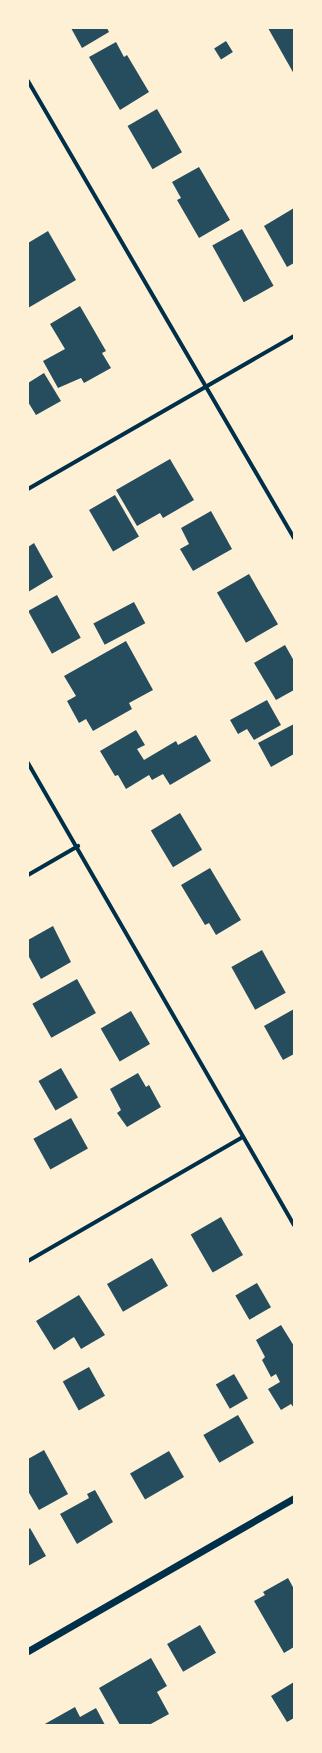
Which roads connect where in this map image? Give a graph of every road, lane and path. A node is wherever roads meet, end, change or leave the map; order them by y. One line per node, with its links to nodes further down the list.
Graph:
1 (28, 81): 3 (street)
2 (294, 336): 3 (street)
3 (207, 387): 4 (street); 5 (street)
4 (28, 489)
5 (294, 538)
6 (28, 762): 7 (street)
7 (78, 846): 8 (street); 9 (street)
8 (28, 875)
9 (243, 1137): 10 (street); 11 (street)
10 (294, 1225)
11 (28, 1261)
12 (294, 1498): 13 (street)
13 (28, 1651)

